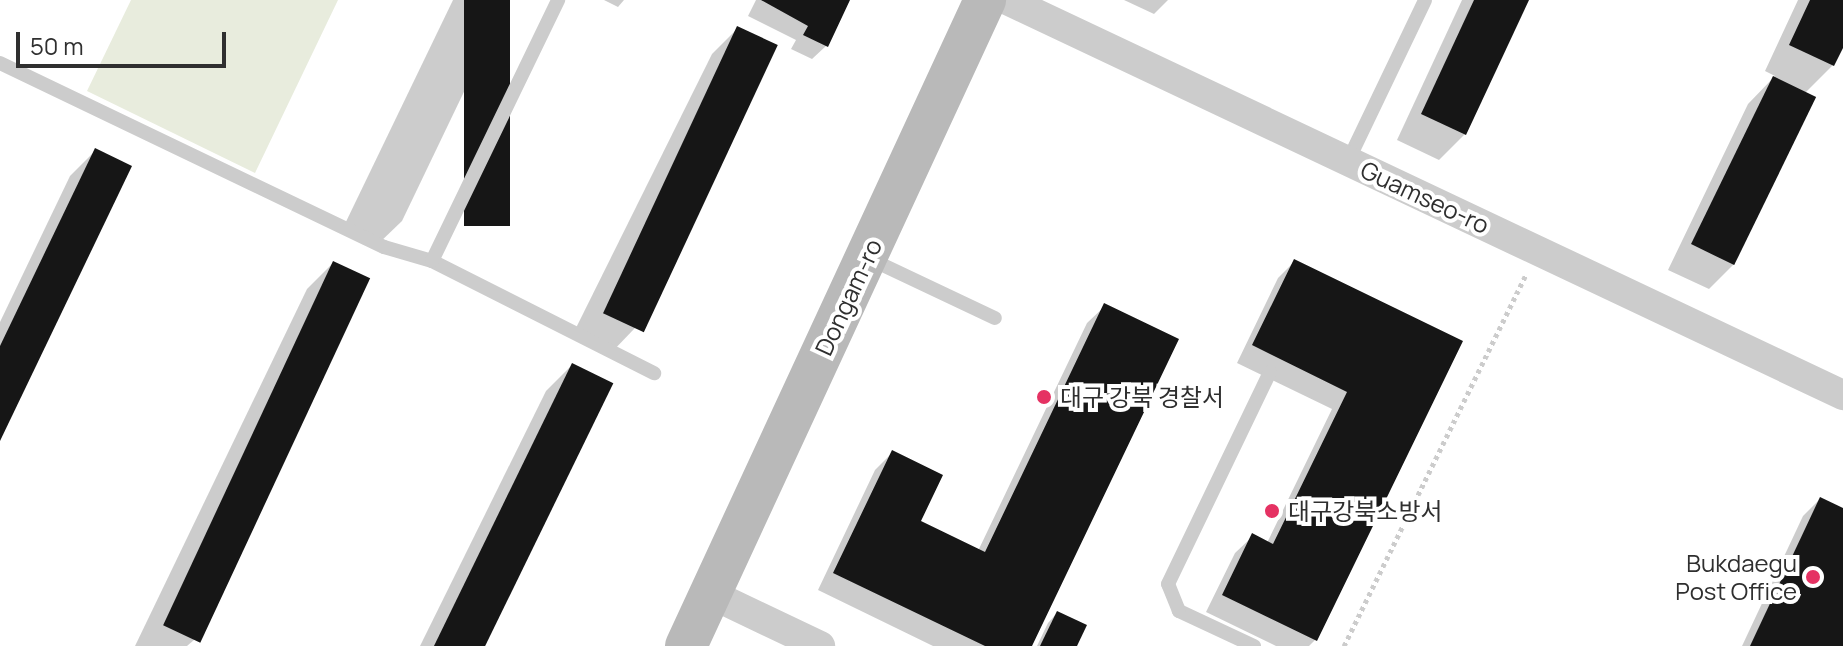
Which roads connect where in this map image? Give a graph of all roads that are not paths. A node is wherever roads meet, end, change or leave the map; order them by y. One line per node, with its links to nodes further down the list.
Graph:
1 (558, 0): 8 (lane)
2 (985, 0): 7 (main road, Dongam-ro)
3 (1007, 0): 6 (street, Guamseo-ro)
4 (1425, 0): 6 (lane)
5 (0, 63): 8 (lane)
6 (1348, 161): 12 (street, Guamseo-ro)
7 (866, 257): 9 (lane); 13 (main road, Dongam-ro)
8 (432, 261): 11 (lane)
9 (995, 318)
10 (1270, 372): 16 (lane)
11 (654, 373)
12 (1843, 395)
13 (711, 594): 14 (main road, Dongam-ro); 15 (street)
14 (686, 646)
15 (820, 646)
16 (1254, 646)

